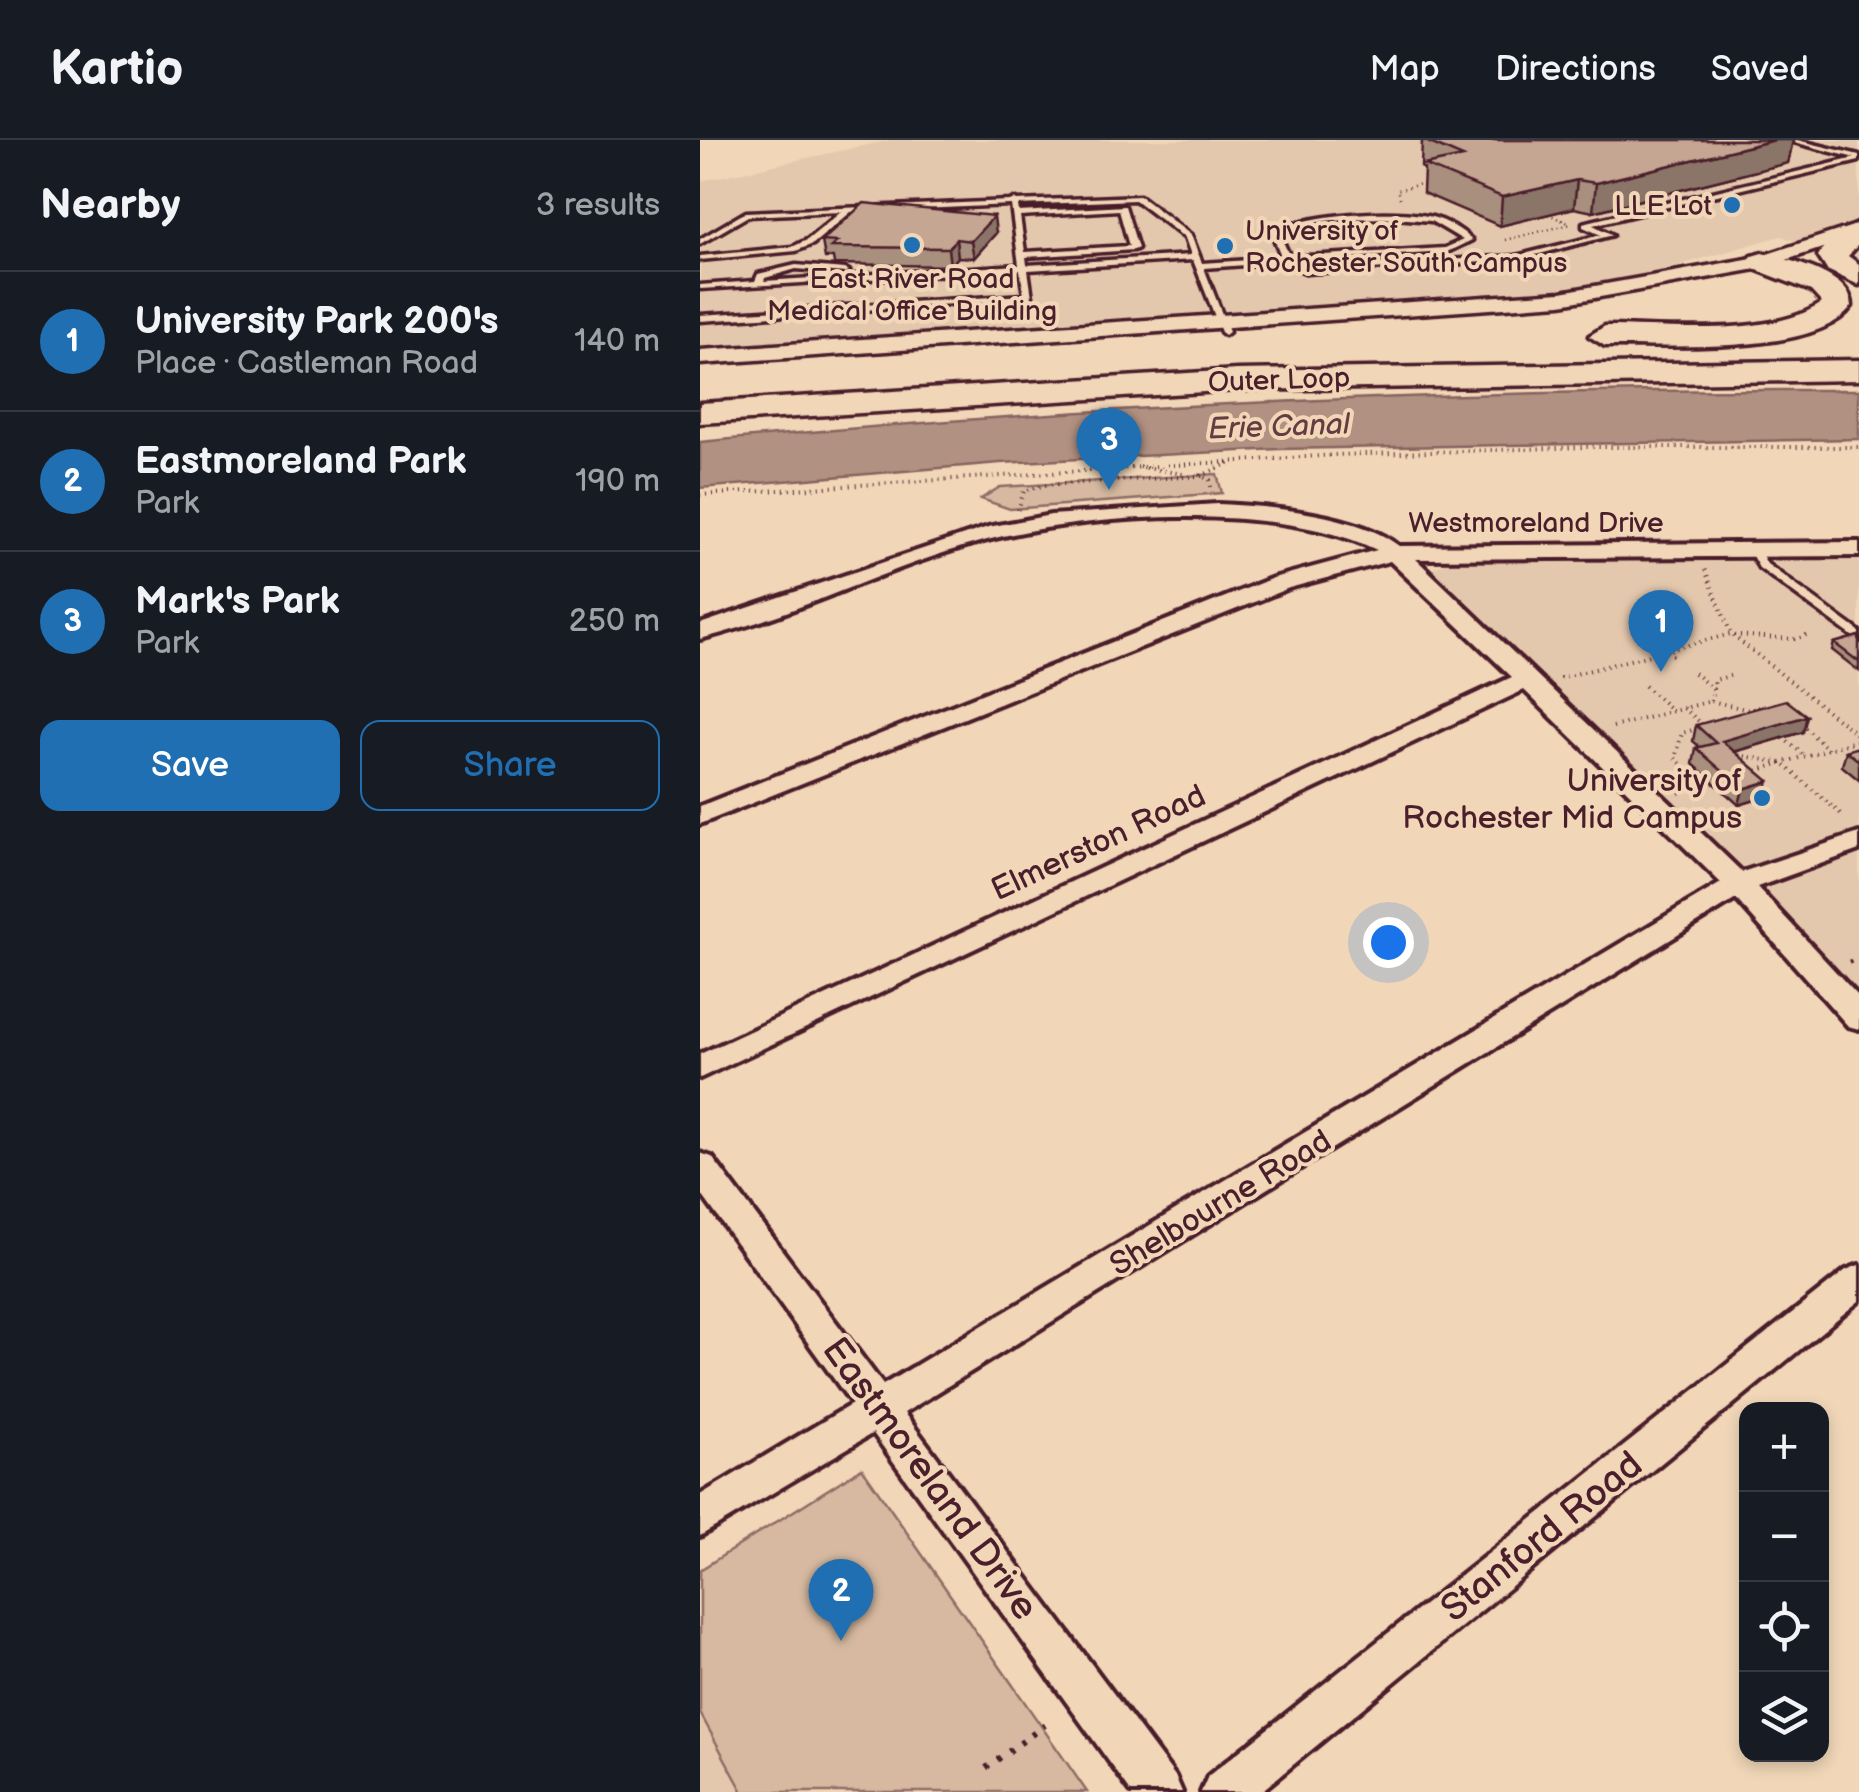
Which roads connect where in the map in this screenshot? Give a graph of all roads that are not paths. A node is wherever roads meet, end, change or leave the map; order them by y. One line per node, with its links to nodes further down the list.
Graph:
1 (1787, 144): 2 (lane)
2 (1859, 158): 10 (lane)
3 (1014, 201): 4 (lane); 5 (lane); 11 (lane)
4 (850, 209): 7 (lane); 9 (lane)
5 (1016, 214): 8 (lane); 8 (lane)
6 (1859, 231): 12 (street); 14 (highway)
7 (700, 242)
8 (1022, 255): 13 (lane)
9 (700, 258)
10 (1287, 260): 10 (lane); 11 (lane)
11 (1199, 262): 13 (lane); 17 (lane)
12 (1762, 262): 14 (highway); 17 (street); 18 (highway)
13 (1024, 267): 15 (lane); 16 (lane)
14 (1859, 277)
15 (700, 287)
16 (700, 318)
17 (1223, 327): 21 (street); 22 (street)
18 (1568, 338)
19 (1355, 346): 25 (highway)
20 (1859, 348): 25 (highway, Outer Loop)
21 (700, 357)
22 (700, 367)
23 (1859, 370): 24 (highway, Outer Loop)
24 (1430, 375): 27 (highway, Outer Loop); 28 (highway)
25 (851, 379): 26 (highway, Outer Loop)
26 (700, 391)
27 (700, 413)
28 (700, 435)
29 (1859, 549): 30 (street, Westmoreland Drive)
30 (1754, 550): 31 (street, Westmoreland Drive); 33 (lane)
31 (1396, 554): 32 (street, Westmoreland Drive); 34 (street); 35 (street)
32 (700, 632)
33 (1859, 636)
34 (1526, 680): 37 (street); 39 (street, Elmerston Road)
35 (700, 816)
36 (1859, 842): 37 (street, Shelbourne Road)
37 (1739, 885): 38 (street); 42 (street, Shelbourne Road)
38 (1859, 1018)
39 (700, 1068)
40 (700, 1166): 42 (street, Eastmoreland Drive)
41 (1859, 1280): 45 (street, Stanford Road)
42 (880, 1407): 43 (street, Shelbourne Road); 44 (street, Eastmoreland Drive)
43 (700, 1517)
44 (1159, 1792)
45 (1224, 1792)

